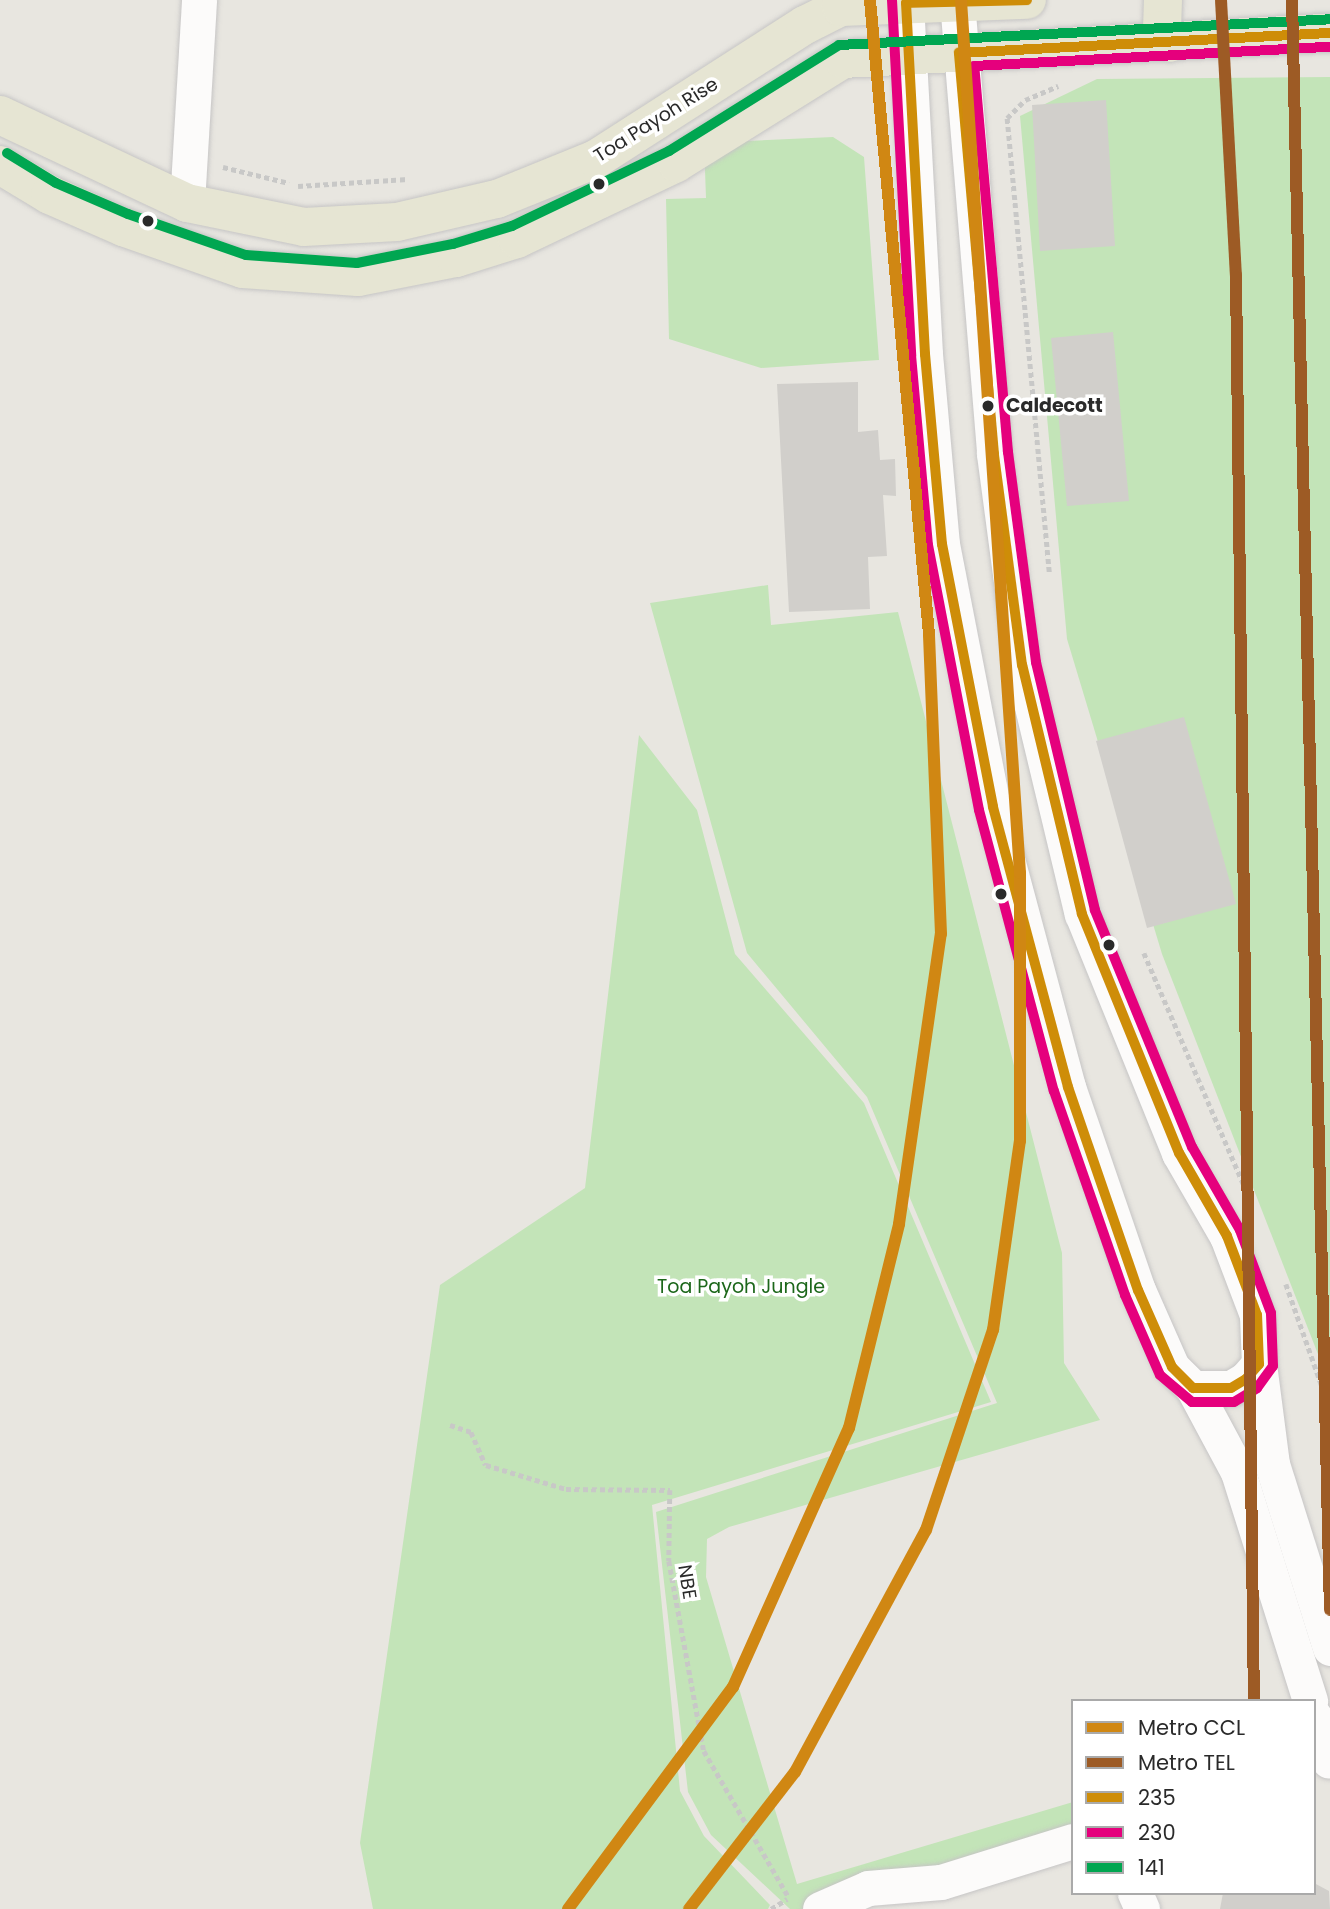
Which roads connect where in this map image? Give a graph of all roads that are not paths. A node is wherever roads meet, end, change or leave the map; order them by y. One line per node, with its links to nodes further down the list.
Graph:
1 (199, 0): 12 (street)
2 (1027, 0): 4 (main road, Toa Payoh Rise)
3 (1163, 0): 7 (main road)
4 (957, 1): 5 (main road, Toa Payoh Rise); 8 (street)
5 (906, 3): 9 (street); 12 (main road, Toa Payoh Rise)
6 (1330, 33): 7 (main road, Toa Payoh Rise)
7 (1170, 43): 8 (main road, Toa Payoh Rise)
8 (959, 52): 9 (main road, Toa Payoh Rise); 13 (street)
9 (907, 54): 11 (main road, Toa Payoh Rise); 14 (street)
10 (0, 114): 12 (main road, Toa Payoh Rise)
11 (0, 165)
12 (187, 204)
13 (1259, 1364): 14 (street); 15 (street)
14 (1193, 1388): 16 (street)
15 (1330, 1648)
16 (1309, 1699)
17 (1316, 1722): 18 (street)
18 (1330, 1761)
19 (1071, 1842): 20 (street)
20 (941, 1882): 21 (street); 22 (street)
21 (805, 1903)
22 (900, 1909)

